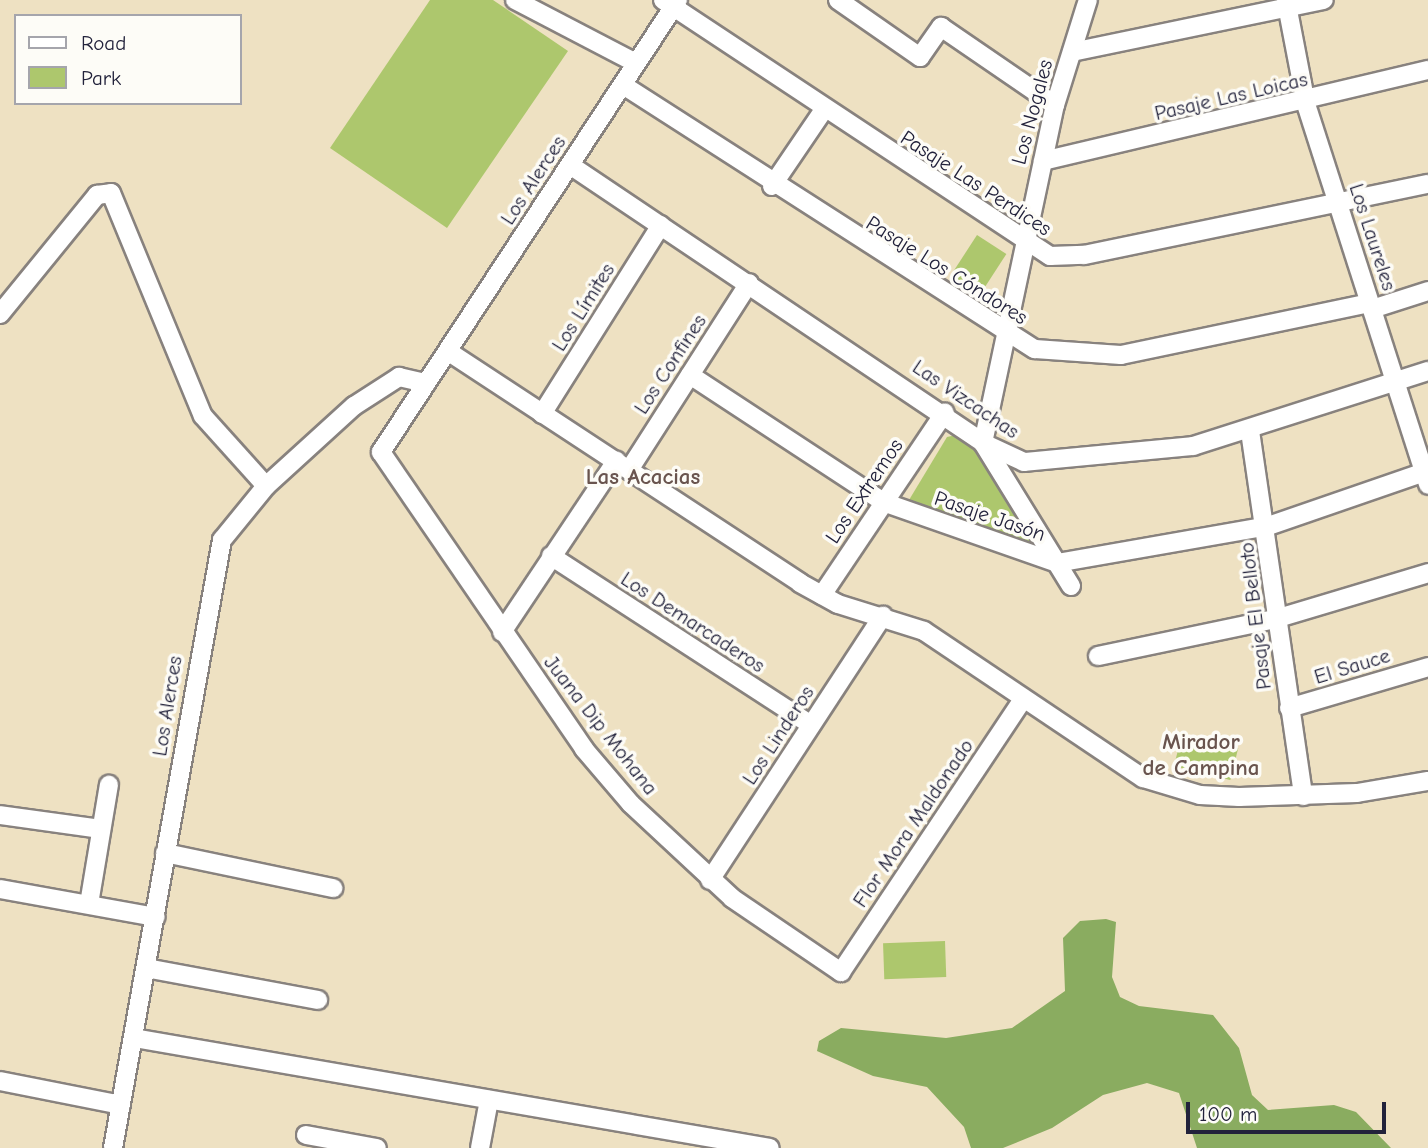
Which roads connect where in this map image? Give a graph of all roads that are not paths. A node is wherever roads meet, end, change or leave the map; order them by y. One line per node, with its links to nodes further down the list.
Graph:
1 (516, 0): 8 (street)
2 (838, 0): 12 (street)
3 (1324, 0): 6 (street)
4 (672, 2): 8 (street, Los Alerces); 13 (street, Pasaje Las Perdices)
5 (1085, 2): 7 (street, Los Nogales)
6 (1286, 4): 7 (street); 11 (street, Los Laureles)
7 (1072, 52): 12 (street, Los Nogales)
8 (636, 63): 10 (street, Los Alerces)
9 (1428, 70): 11 (street, Pasaje Las Loicas)
10 (623, 85): 15 (street, Los Alerces); 17 (street, Pasaje Los Cóndores)
11 (1306, 104): 14 (street, Pasaje Las Loicas); 18 (street, Los Laureles)
12 (1055, 106): 14 (street, Los Nogales)
13 (822, 111): 17 (street); 20 (street, Pasaje Las Perdices)
14 (1043, 161): 20 (street, Los Nogales)
15 (570, 165): 19 (street, Las Vizcachas); 26 (street, Los Alerces)
16 (1428, 184): 18 (street, Pasaje Las Perdices)
17 (772, 186): 25 (street, Pasaje Los Cóndores)
18 (1339, 206): 20 (street, Pasaje Las Perdices); 23 (street, Los Laureles)
19 (661, 225): 21 (street, Las Vizcachas); 32 (street, Los Límites)
20 (1023, 240): 25 (street, Los Nogales)
21 (749, 283): 28 (street, Los Confines); 31 (street, Las Vizcachas)
22 (1428, 291): 23 (street, Pasaje Los Cóndores)
23 (1371, 306): 25 (street, Pasaje Los Cóndores); 29 (street, Los Laureles)
24 (0, 314): 38 (street)
25 (1002, 333): 34 (street, Los Nogales)
26 (449, 352): 30 (street, Los Alerces); 32 (street)
27 (1428, 370): 29 (street, Las Vizcachas)
28 (690, 375): 36 (street, Los Confines); 39 (street, Pasaje Jasón)
29 (1395, 381): 33 (street, Las Vizcachas); 37 (street, Los Laureles)
30 (426, 383): 35 (street, Los Alerces); 38 (street, Los Alerces)
31 (945, 412): 34 (street, Las Vizcachas); 39 (street, Los Extremos)
32 (542, 414): 36 (street)
33 (1250, 431): 34 (street, Las Vizcachas); 40 (street, Pasaje El Belloto)
34 (983, 443): 42 (street)
35 (381, 452): 48 (street, Juana Dip Mohana)
36 (622, 466): 41 (street, Los Confines); 45 (street)
37 (1427, 476): 40 (street, Pasaje Jasón)
38 (266, 486): 59 (street, Los Alerces)
39 (883, 502): 42 (street, Pasaje Jasón); 45 (street, Los Extremos)
40 (1268, 526): 42 (street, Pasaje Jasón); 47 (street, Pasaje El Belloto)
41 (551, 556): 48 (street, Los Confines); 53 (street, Los Demarcaderos)
42 (1057, 563): 44 (street)
43 (1428, 573): 47 (street)
44 (1071, 586)
45 (822, 595): 46 (street)
46 (883, 616): 51 (street); 53 (street, Los Linderos)
47 (1275, 619): 49 (street); 52 (street, Pasaje El Belloto)
48 (502, 632): 60 (street, Juana Dip Mohana)
49 (1098, 656)
50 (1428, 667): 52 (street, El Sauce)
51 (1023, 699): 56 (street); 66 (street, Flor Mora Maldonado)
52 (1289, 708): 56 (street, Pasaje El Belloto)
53 (811, 725): 60 (street, Los Linderos)
54 (1428, 781): 56 (street)
55 (109, 785): 58 (street)
56 (1303, 796)
57 (0, 815): 58 (street)
58 (101, 829): 63 (street)
59 (165, 853): 61 (street); 64 (street, Los Alerces)
60 (710, 880): 66 (street, Juana Dip Mohana)
61 (333, 888)
62 (0, 889): 63 (street)
63 (89, 904): 64 (street)
64 (155, 917): 65 (street, Los Alerces)
65 (146, 968): 67 (street); 68 (street, Los Alerces)
66 (841, 972)
67 (318, 1000)
68 (134, 1038): 70 (street); 71 (street, Los Alerces)
69 (0, 1080): 71 (street)
70 (489, 1100): 75 (street); 76 (street)
71 (121, 1105): 73 (street, Los Alerces)
72 (306, 1135): 74 (street)
73 (113, 1148)
74 (377, 1148)
75 (480, 1148)
76 (770, 1148)

